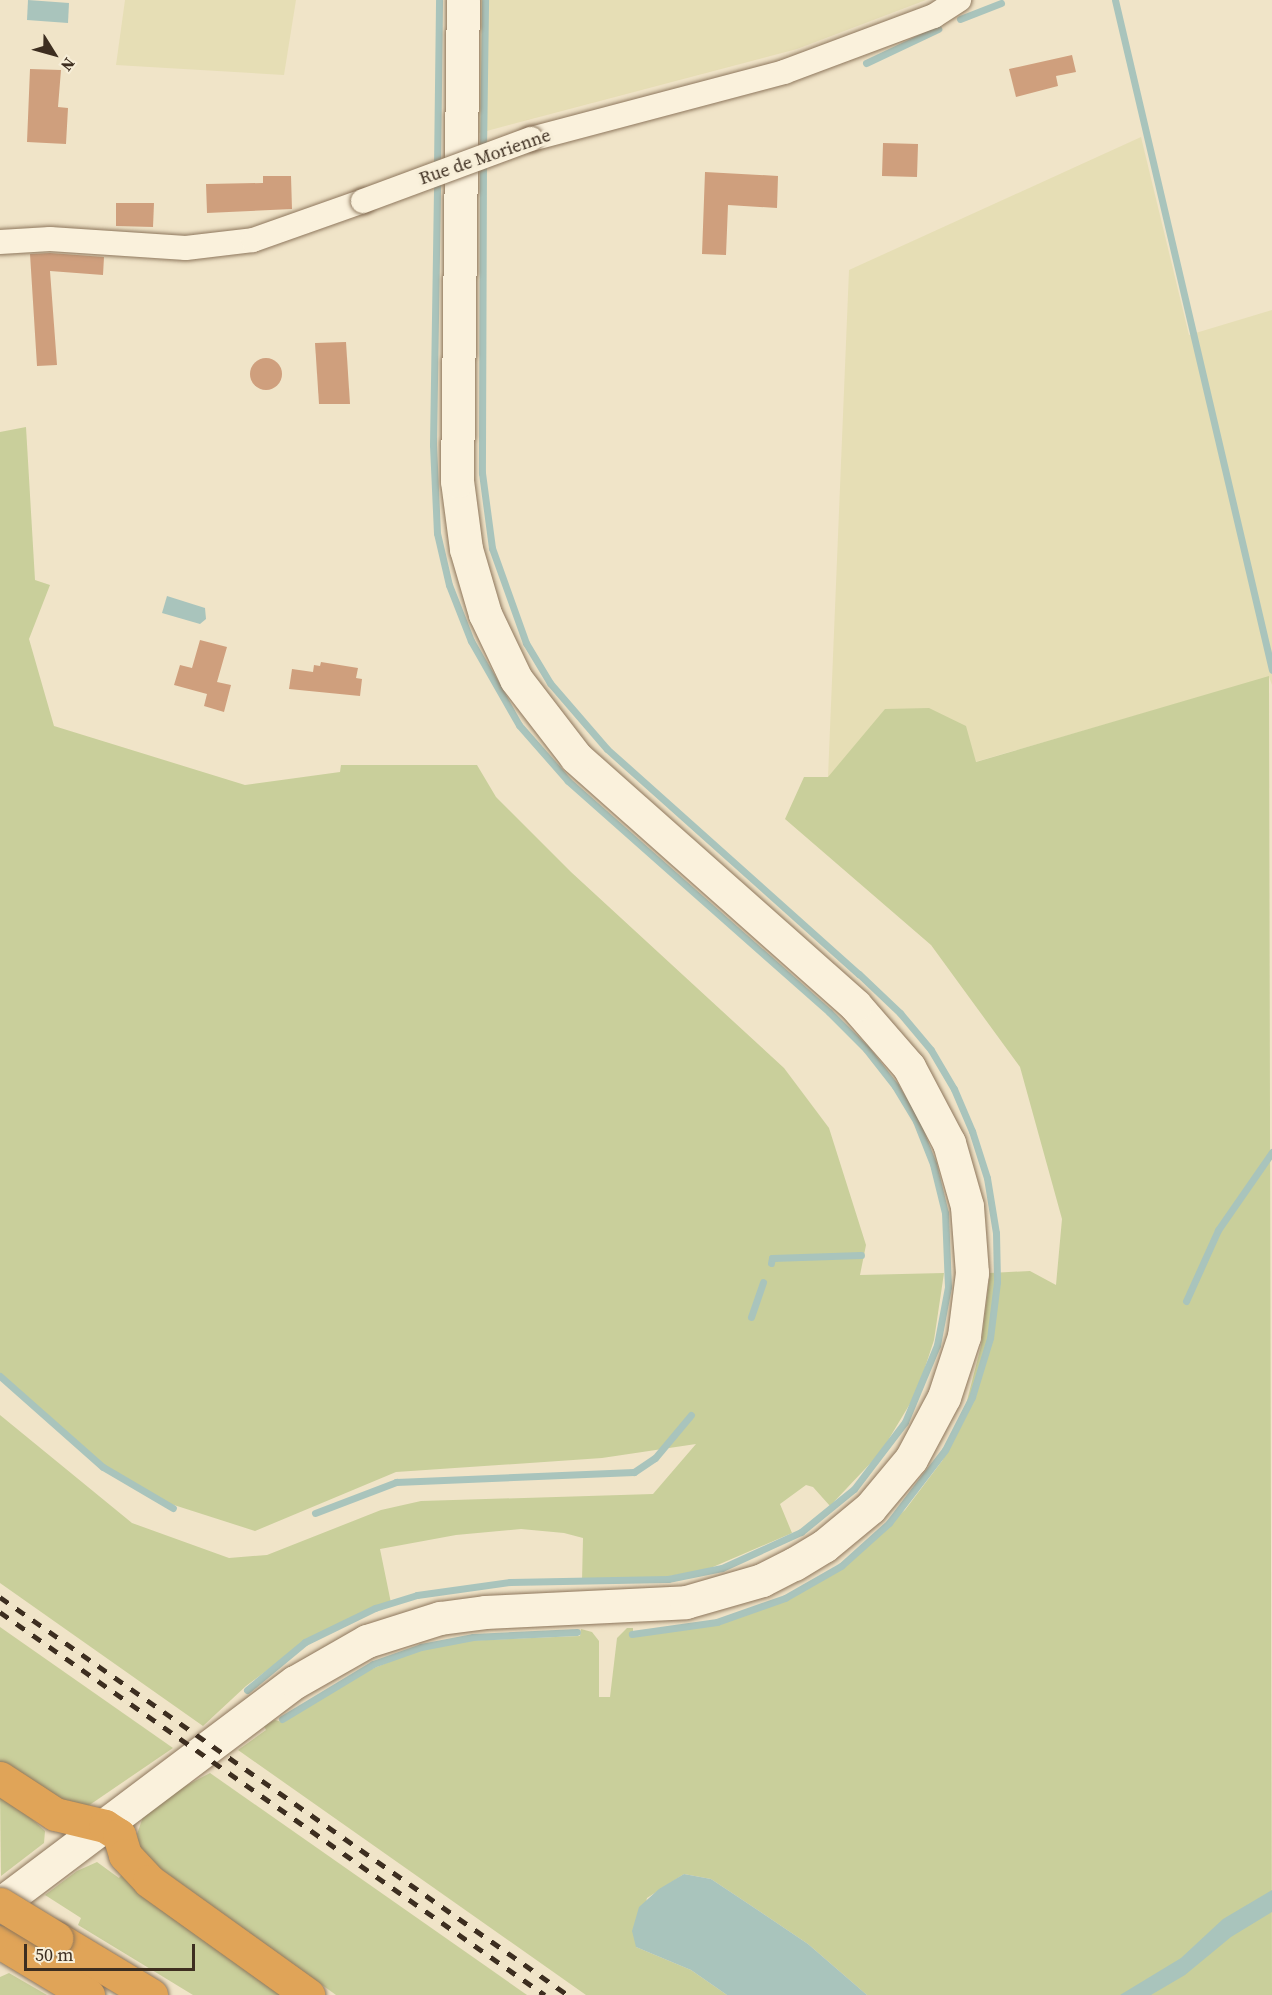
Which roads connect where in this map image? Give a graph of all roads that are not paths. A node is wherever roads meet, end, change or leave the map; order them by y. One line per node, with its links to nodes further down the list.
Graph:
1 (463, 0): 5 (main road)
2 (959, 0): 3 (street, Rue de Morienne, bridge)
3 (0, 242)
4 (0, 1778): 5 (highway)
5 (105, 1826): 6 (main road); 10 (highway)
6 (0, 1904): 9 (highway, bridge)
7 (10, 1948): 8 (highway)
8 (88, 1995)
9 (151, 1995)
10 (308, 1995)

